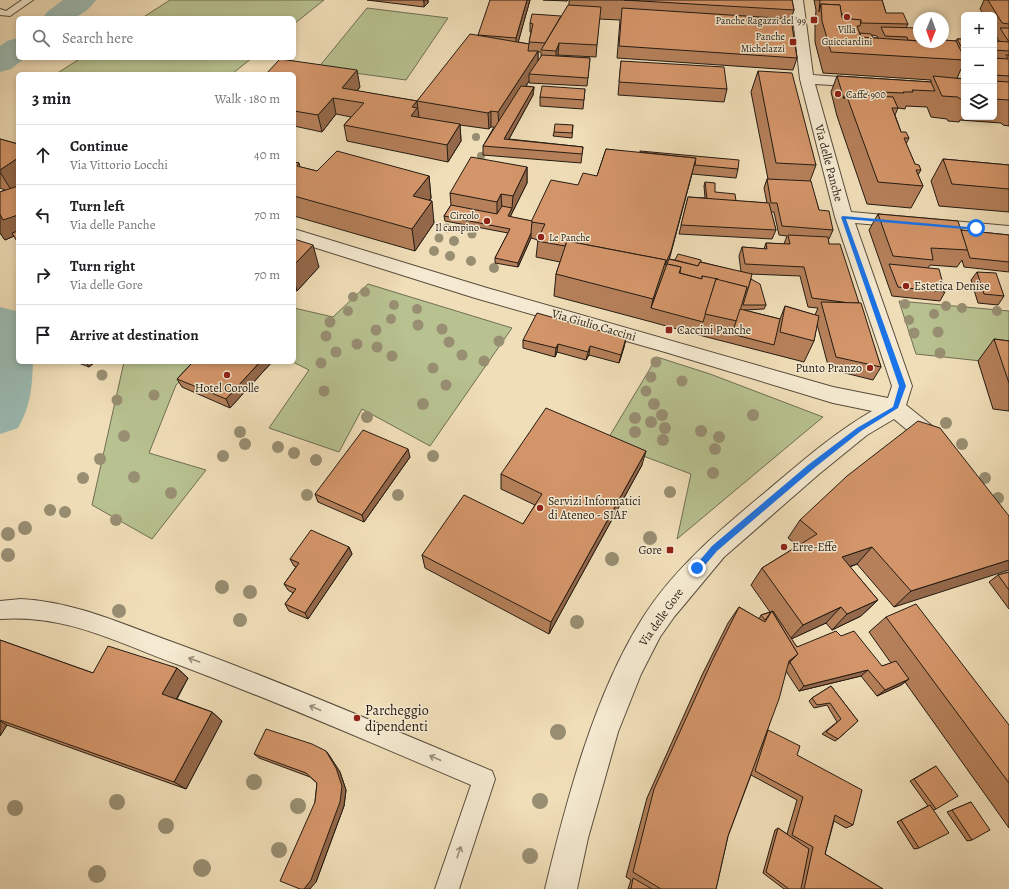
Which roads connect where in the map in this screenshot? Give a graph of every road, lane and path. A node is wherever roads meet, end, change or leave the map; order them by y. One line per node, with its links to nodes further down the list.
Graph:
1 (28, 0): 3 (lane)
2 (797, 0): 4 (street, Via delle Panche)
3 (0, 12)
4 (807, 79): 5 (street); 6 (street, Via delle Panche)
5 (879, 84)
6 (843, 217): 7 (street); 9 (street, Via delle Panche)
7 (1009, 231)
8 (296, 236): 9 (street, Via Giulio Caccini)
9 (895, 408): 10 (street); 13 (street, Via delle Gore)
10 (950, 457)
11 (0, 610): 12 (lane, one-way to 11)
12 (447, 889)
13 (560, 889)

